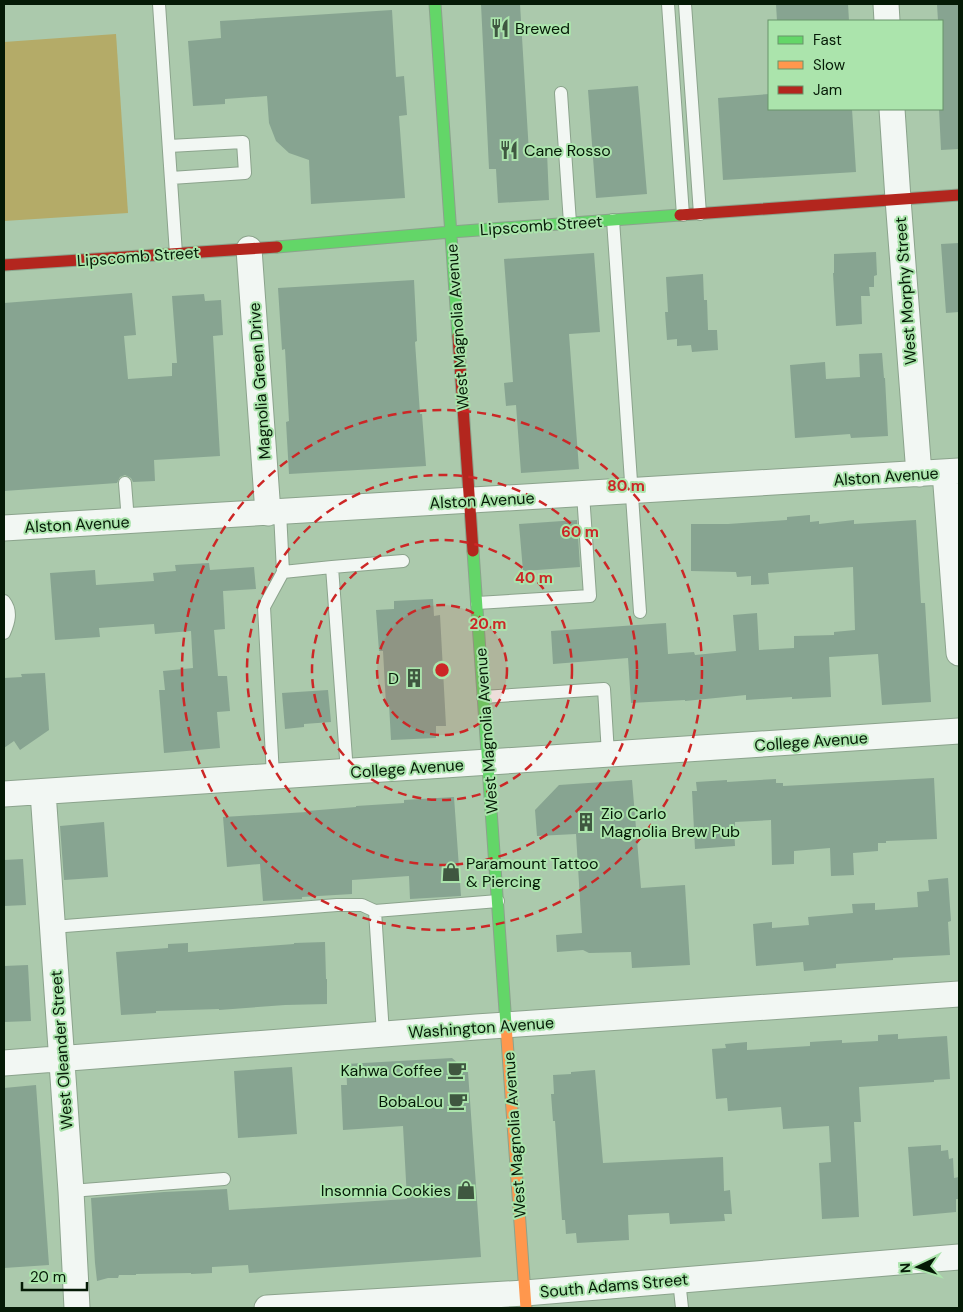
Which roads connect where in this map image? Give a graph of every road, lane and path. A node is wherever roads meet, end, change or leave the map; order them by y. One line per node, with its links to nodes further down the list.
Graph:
1 (159, 4): 9 (lane)
2 (435, 4): 17 (street, West Magnolia Avenue)
3 (668, 4): 14 (lane)
4 (686, 4): 13 (lane)
5 (886, 4): 6 (street)
6 (887, 20)
7 (561, 93): 16 (lane)
8 (892, 110): 12 (street, West Morphy Street)
9 (169, 146): 10 (lane); 10 (lane)
10 (171, 178): 19 (lane)
11 (959, 195): 12 (street, Lipscomb Street)
12 (898, 199): 13 (street, Lipscomb Street); 22 (street, West Morphy Street)
13 (700, 214): 14 (street, Lipscomb Street)
14 (683, 215): 15 (street, Lipscomb Street)
15 (613, 220): 16 (street, Lipscomb Street); 24 (lane)
16 (570, 223): 17 (street, Lipscomb Street)
17 (450, 232): 18 (street, Lipscomb Street); 26 (street, West Magnolia Avenue)
18 (249, 249): 19 (street, Lipscomb Street); 27 (street, Magnolia Green Drive)
19 (176, 254): 20 (street, Lipscomb Street)
20 (4, 265)
21 (952, 472): 22 (street, Alston Avenue); 37 (street)
22 (919, 474): 24 (street, Alston Avenue)
23 (125, 483): 28 (lane)
24 (632, 491): 25 (street, Alston Avenue); 35 (lane)
25 (583, 494): 26 (street, Alston Avenue); 34 (lane)
26 (470, 501): 27 (street, Alston Avenue); 34 (street, West Magnolia Avenue)
27 (274, 512): 28 (street, Alston Avenue); 32 (lane)
28 (128, 521): 29 (street, Alston Avenue)
29 (4, 528)
30 (403, 561): 31 (lane)
31 (332, 568): 32 (lane); 42 (lane)
32 (283, 572): 43 (lane)
33 (4, 601): 36 (lane)
34 (477, 603): 38 (street, West Magnolia Avenue)
35 (640, 612)
36 (4, 633)
37 (959, 653)
38 (484, 697): 40 (lane); 41 (street, West Magnolia Avenue)
39 (959, 732): 40 (street, College Avenue)
40 (608, 754): 41 (street, College Avenue)
41 (488, 762): 42 (street, College Avenue); 46 (street, West Magnolia Avenue)
42 (347, 772): 43 (street, College Avenue)
43 (273, 776): 44 (street, College Avenue)
44 (43, 792): 45 (street, College Avenue); 48 (street, West Oleander Street)
45 (4, 794)
46 (498, 901): 47 (lane); 50 (street, West Magnolia Avenue)
47 (374, 911): 48 (lane); 51 (lane)
48 (52, 927): 52 (street, West Oleander Street)
49 (959, 994): 50 (street, Washington Avenue)
50 (506, 1025): 51 (street, Washington Avenue); 58 (street, West Magnolia Avenue)
51 (383, 1034): 52 (street, Washington Avenue)
52 (62, 1059): 53 (street, Washington Avenue); 55 (street, West Oleander Street)
53 (4, 1063)
54 (224, 1179): 55 (lane)
55 (71, 1191): 60 (street, West Oleander Street)
56 (959, 1257): 57 (street, South Adams Street)
57 (679, 1280): 58 (street, South Adams Street); 62 (lane)
58 (526, 1300): 59 (street, South Adams Street)
59 (378, 1305): 61 (street, South Adams Street)
60 (77, 1308)
61 (267, 1308)
62 (682, 1308)

